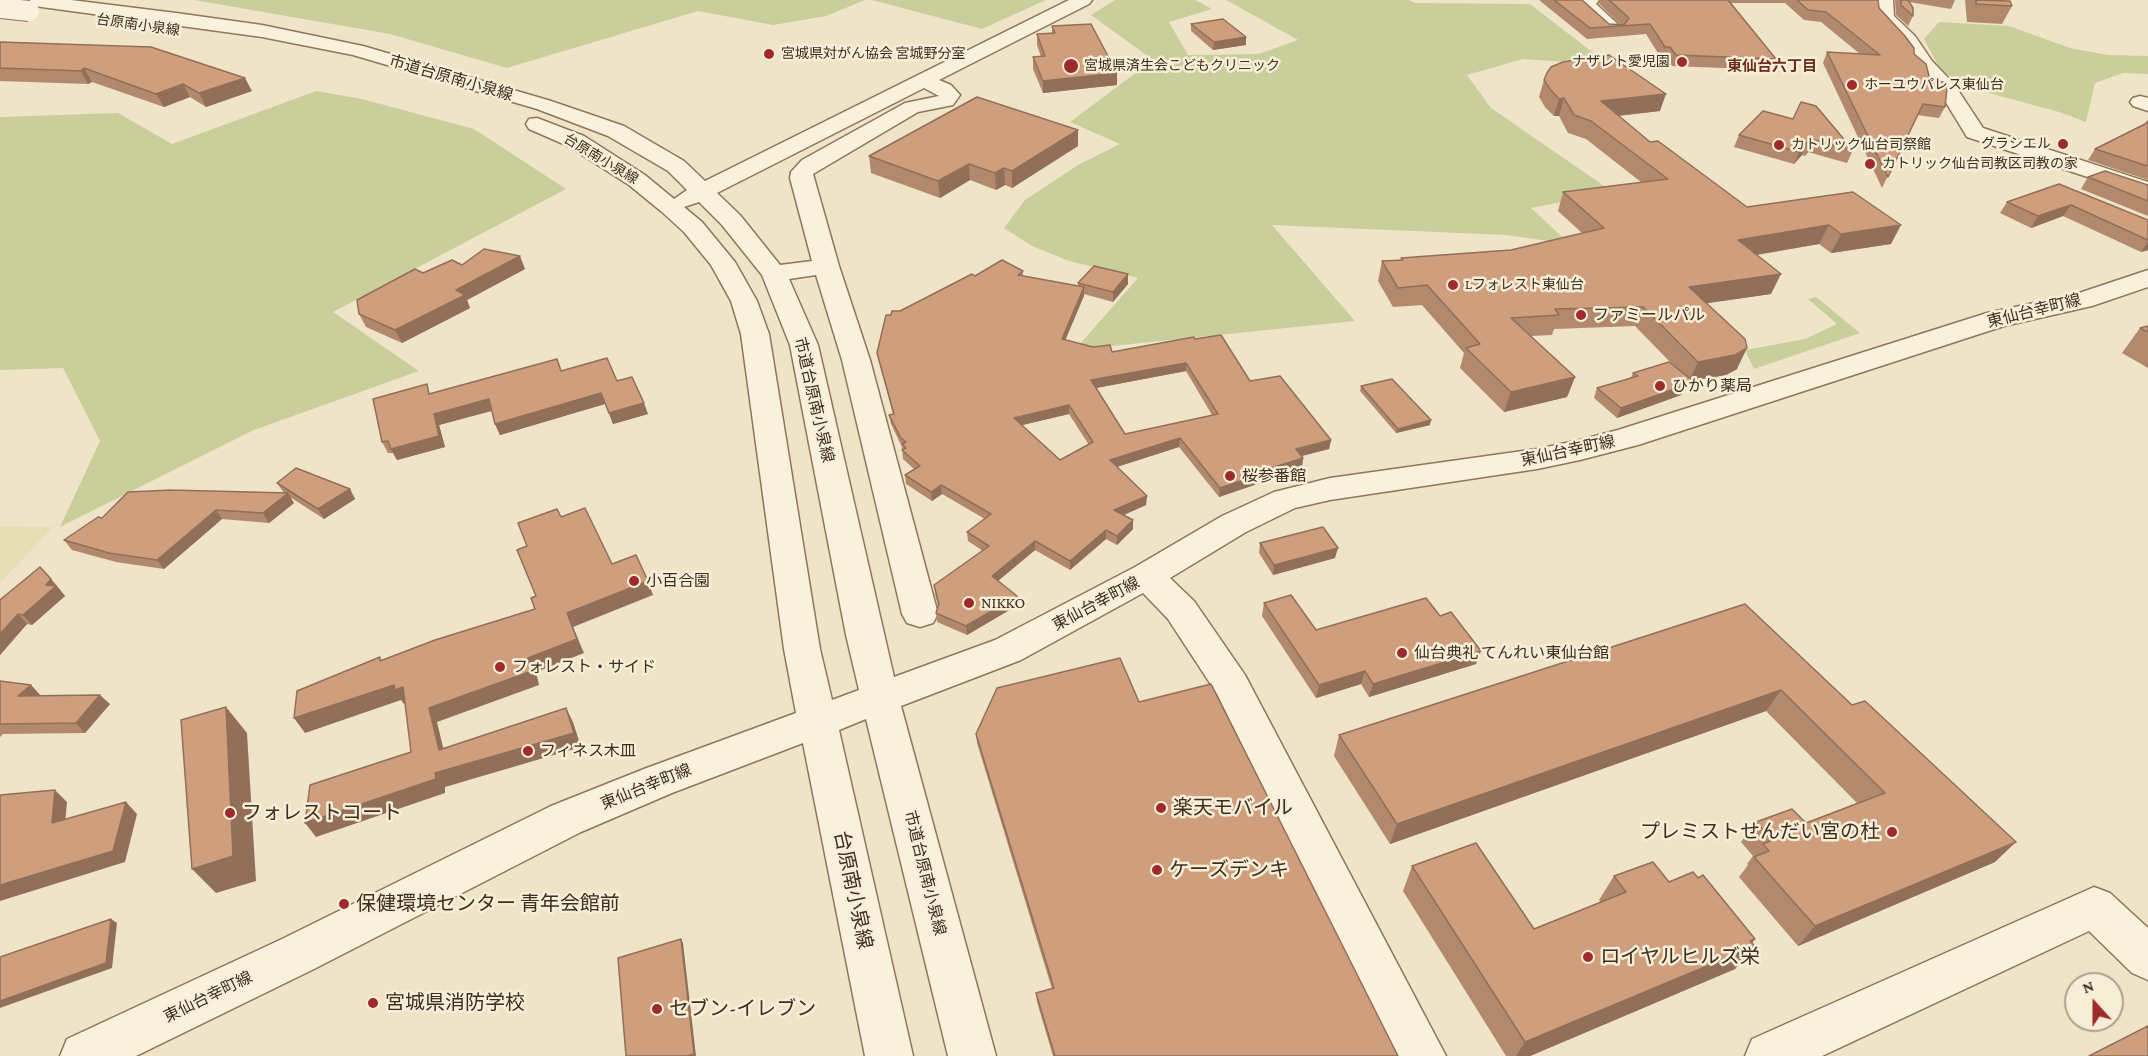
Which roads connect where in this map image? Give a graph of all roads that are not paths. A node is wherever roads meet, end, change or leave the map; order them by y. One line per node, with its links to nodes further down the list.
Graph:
1 (1083, 0): 7 (street)
2 (1590, 0): 6 (street)
3 (1884, 0): 8 (street)
4 (26, 4): 5 (street, bridge); 9 (street, 市道台原南小泉線); 10 (street, 台原南小泉線)
5 (0, 9)
6 (1614, 29)
7 (924, 81): 9 (street); 11 (street)
8 (2148, 190)
9 (704, 191): 10 (street); 12 (street, 市道台原南小泉線)
10 (670, 207): 17 (street, 台原南小泉線)
11 (826, 266): 12 (street); 15 (street)
12 (774, 274): 16 (street, 市道台原南小泉線)
13 (2148, 278): 14 (street, 東仙台幸町線)
14 (1147, 576): 16 (street, 東仙台幸町線); 22 (street)
15 (920, 614)
16 (879, 700): 17 (street, 東仙台幸町線); 21 (street, 市道台原南小泉線)
17 (818, 723): 19 (street, 東仙台幸町線); 20 (street, 台原南小泉線)
18 (2148, 958): 23 (street)
19 (84, 1056)
20 (889, 1056)
21 (972, 1056)
22 (1422, 1056)
23 (1769, 1056)

